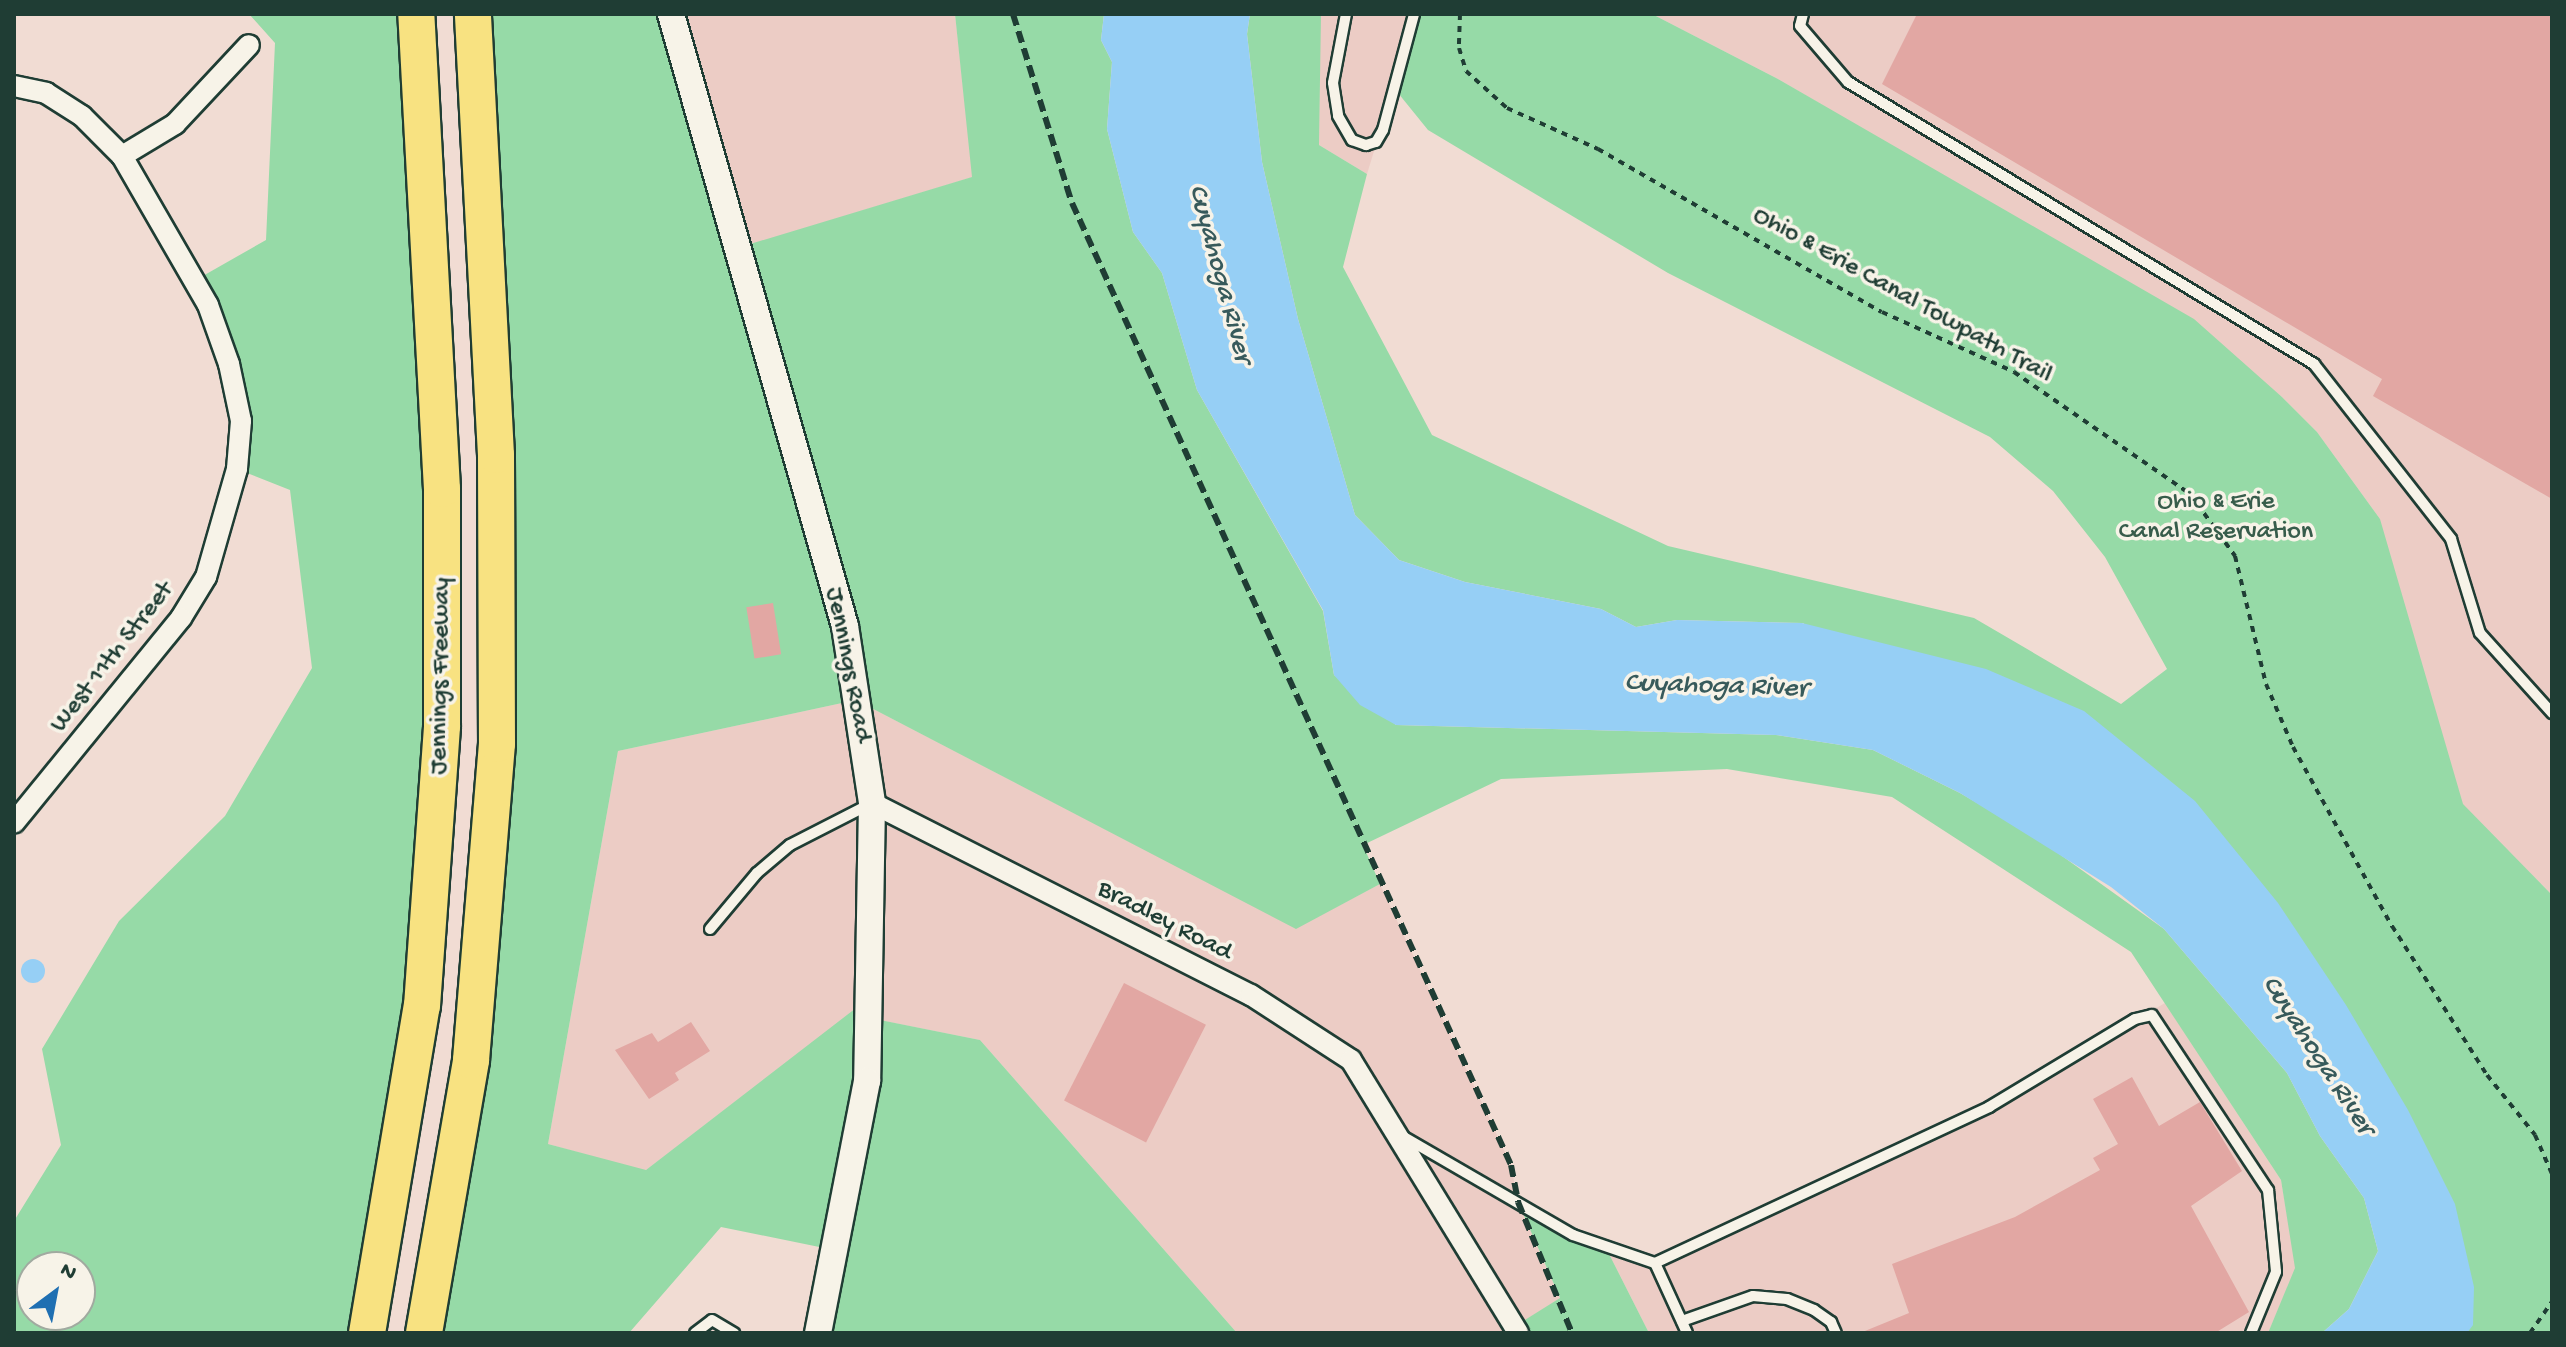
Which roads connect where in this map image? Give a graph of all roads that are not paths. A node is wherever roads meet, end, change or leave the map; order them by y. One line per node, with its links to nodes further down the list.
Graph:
1 (416, 14): 17 (highway, Jennings Freeway)
2 (473, 14): 18 (highway, Jennings Freeway)
3 (671, 14): 11 (street, Jennings Road)
4 (1346, 14): 5 (lane)
5 (1414, 14)
6 (1803, 14): 10 (lane)
7 (249, 45): 9 (street)
8 (14, 86): 9 (street, West 11th Street)
9 (122, 156): 12 (street, West 11th Street)
10 (2552, 713)
11 (872, 803): 13 (lane); 14 (street, Bradley Road); 21 (street, Jennings Road)
12 (14, 823)
13 (710, 929)
14 (1396, 1132): 15 (lane, Bradley Road); 22 (street, Bradley Road)
15 (1655, 1263): 16 (lane); 25 (lane)
16 (1682, 1321): 23 (lane); 24 (lane)
17 (367, 1333)
18 (424, 1333)
19 (695, 1333): 20 (lane)
20 (734, 1333)
21 (818, 1333)
22 (1518, 1333)
23 (1687, 1333)
24 (1836, 1333)
25 (2251, 1333)

